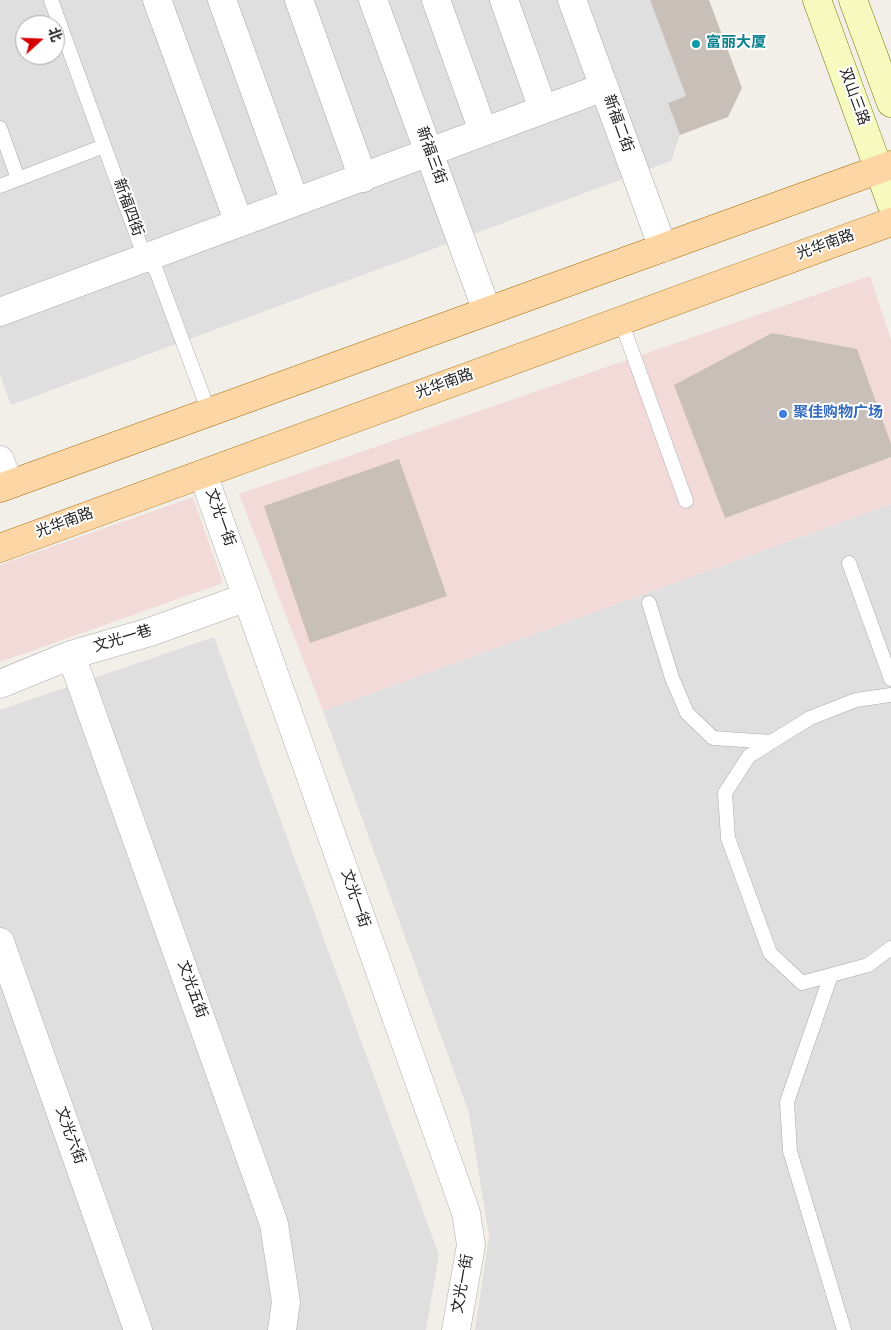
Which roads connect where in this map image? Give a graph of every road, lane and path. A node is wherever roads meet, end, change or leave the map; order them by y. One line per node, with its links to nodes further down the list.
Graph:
1 (51, 0): 16 (lane, 新福四街)
2 (157, 0): 24 (street)
3 (222, 0): 22 (street)
4 (299, 0): 18 (street)
5 (373, 0): 17 (street, 新福三街)
6 (436, 0): 15 (street)
7 (504, 0): 13 (street)
8 (572, 0): 11 (street, 新福二街)
9 (817, 0): 20 (main road, 双山三路)
10 (854, 0): 12 (main road)
11 (604, 87): 13 (street); 25 (street, 新福二街)
12 (891, 103)
13 (543, 109): 15 (street)
14 (0, 128): 19 (lane)
15 (484, 131): 17 (street)
16 (104, 146): 19 (lane); 26 (lane, 新福四街)
17 (429, 152): 18 (street); 27 (street, 新福三街)
18 (364, 178): 22 (street)
19 (18, 179): 21 (lane)
20 (887, 183): 25 (main road)
21 (0, 186)
22 (295, 202): 24 (street)
23 (891, 222): 29 (main road, 光华南路)
24 (239, 223): 26 (street)
25 (663, 248): 27 (main road)
26 (145, 258): 28 (street); 30 (lane, 新福四街)
27 (487, 311): 30 (main road)
28 (0, 312)
29 (621, 321): 31 (main road, 光华南路); 33 (lane)
30 (209, 412): 32 (main road)
31 (203, 474): 34 (main road, 光华南路); 36 (street, 文光一街)
32 (3, 477)
33 (686, 501)
34 (0, 548)
35 (849, 563): 39 (lane)
36 (247, 597): 38 (street, 文光一巷); 48 (street, 文光一街)
37 (649, 603): 42 (lane)
38 (72, 655): 40 (street, 文光一巷); 47 (street, 文光五街)
39 (891, 679)
40 (0, 684)
41 (891, 695): 42 (lane)
42 (771, 742): 45 (lane)
43 (0, 942): 46 (street, 文光六街)
44 (891, 948): 45 (lane)
45 (831, 975): 49 (lane)
46 (138, 1330)
47 (282, 1330)
48 (456, 1330)
49 (844, 1330)

